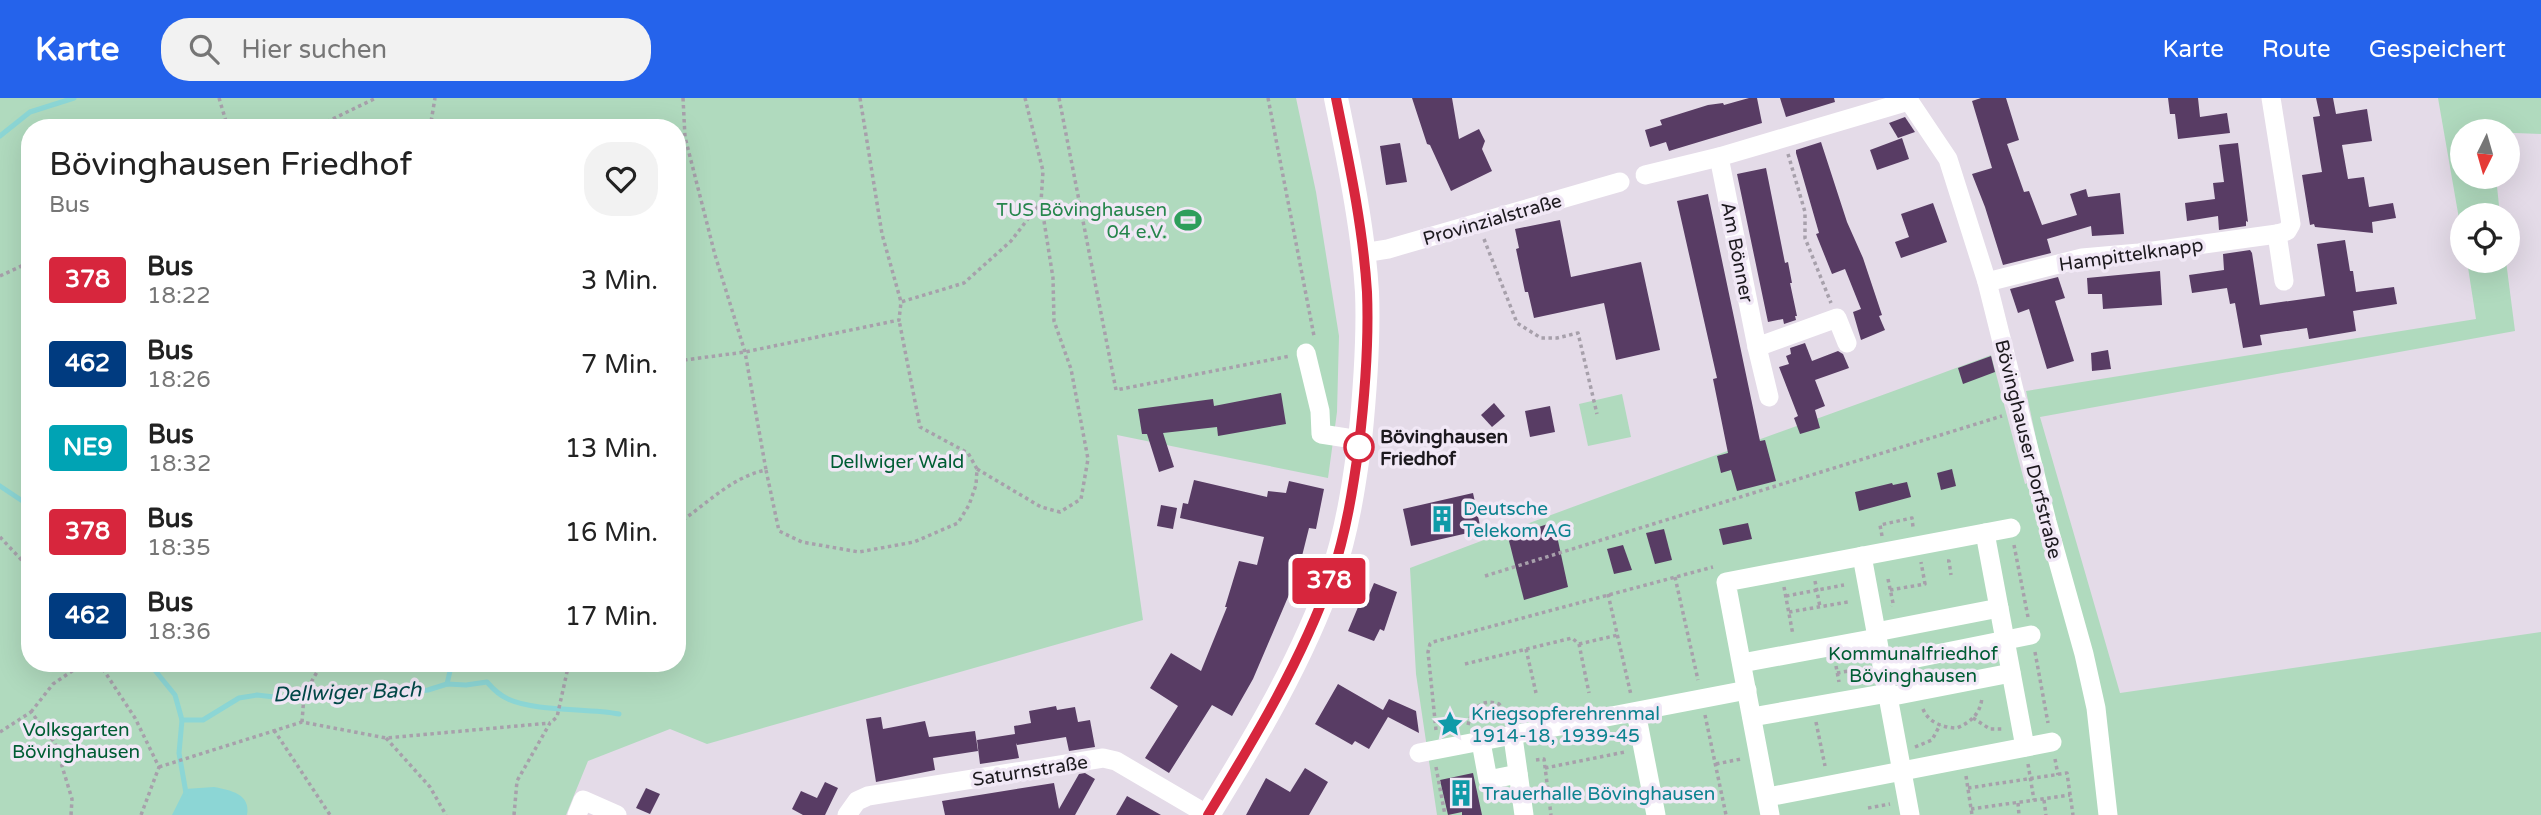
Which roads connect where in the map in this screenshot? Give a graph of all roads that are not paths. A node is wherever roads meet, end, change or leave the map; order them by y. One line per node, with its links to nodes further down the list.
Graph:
1 (1336, 98): 8 (main road)
2 (2271, 98): 7 (street)
3 (1908, 99): 4 (street); 10 (street, Bövinghauser Dorfstraße)
4 (1719, 157): 5 (street); 12 (street, Am Bönner)
5 (1645, 175)
6 (1620, 182): 8 (street, Provinzialstraße)
7 (2277, 234): 9 (street); 10 (street, Hampittelknapp)
8 (1363, 253): 15 (main road)
9 (2284, 281)
10 (1987, 282): 45 (street, Bövinghauser Dorfstraße)
11 (1847, 343): 12 (street)
12 (1757, 347): 14 (street, Am Bönner)
13 (1306, 353): 15 (street)
14 (1769, 397)
15 (1360, 440): 41 (main road)
16 (2011, 528): 17 (street)
17 (1984, 533): 18 (street); 19 (street)
18 (1862, 556): 20 (street); 23 (street)
19 (1999, 608): 20 (street); 22 (street)
20 (1876, 635): 23 (street); 24 (street)
21 (2031, 635): 22 (street)
22 (2005, 640): 24 (street); 25 (street)
23 (1742, 663): 26 (street)
24 (1882, 665): 27 (street)
25 (2011, 673): 27 (street); 33 (street)
26 (1747, 690): 28 (street); 29 (street)
27 (1888, 695): 29 (street); 35 (street)
28 (1636, 712): 30 (street); 43 (street)
29 (1752, 717): 37 (street)
30 (1515, 736): 32 (street); 36 (street)
31 (2052, 742): 33 (street)
32 (1475, 744): 34 (street); 36 (street)
33 (2025, 747): 35 (street)
34 (1430, 751)
35 (1895, 773): 37 (street); 44 (street)
36 (1518, 774): 42 (street)
37 (1769, 806)
38 (577, 815): 39 (street)
39 (617, 815)
40 (847, 815): 41 (street, Saturnstraße)
41 (1208, 815)
42 (1524, 815)
43 (1656, 815)
44 (1910, 815)
45 (2108, 815)

